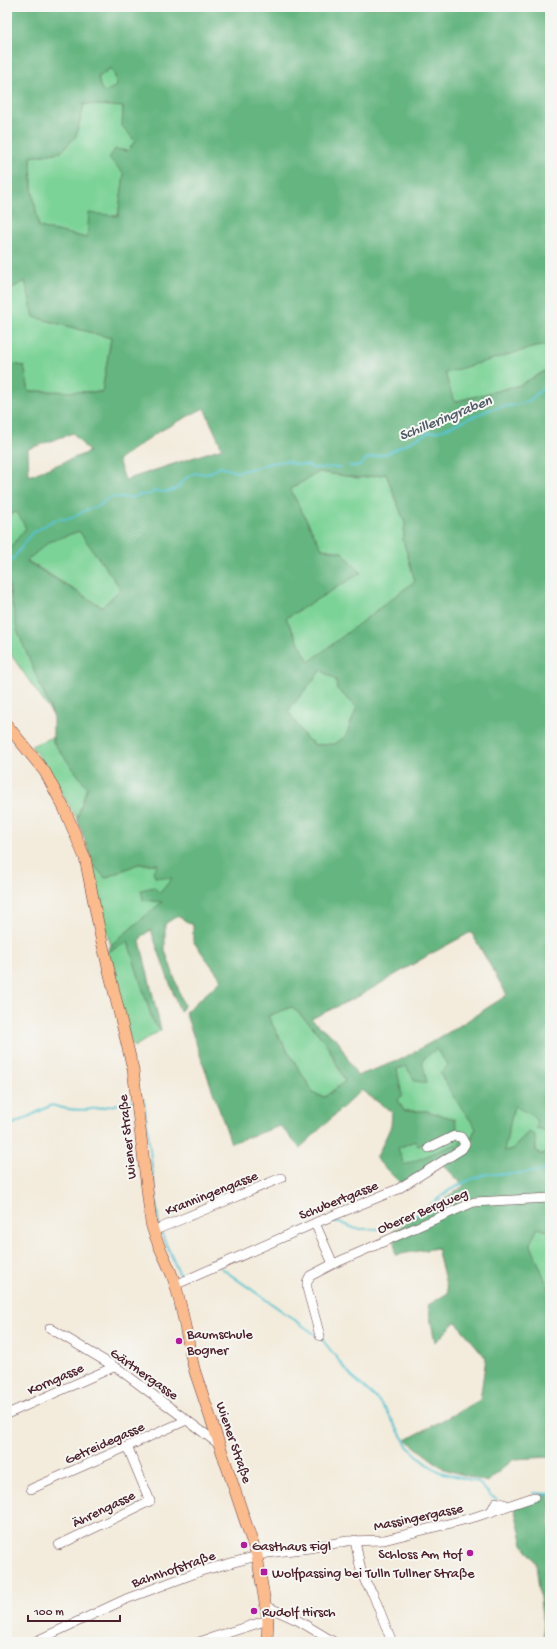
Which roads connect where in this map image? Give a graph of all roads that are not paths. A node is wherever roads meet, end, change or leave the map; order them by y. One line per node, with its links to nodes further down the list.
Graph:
1 (7, 725): 6 (main road, Wiener Straße)
2 (429, 1148): 5 (street, Schubertgasse)
3 (281, 1178): 6 (street, Kranningengasse)
4 (550, 1198): 7 (street, Oberer Bergweg)
5 (316, 1225): 7 (street); 8 (street, Schubertgasse)
6 (157, 1229): 8 (main road, Wiener Straße)
7 (333, 1264): 10 (street, Oberer Bergweg)
8 (175, 1285): 14 (main road, Wiener Straße)
9 (50, 1328): 11 (street, Gärtnergasse)
10 (320, 1336)
11 (114, 1367): 12 (street, Korngasse); 13 (street, Gärtnergasse)
12 (7, 1414)
13 (188, 1420): 14 (street, Gärtnergasse); 15 (street, Getreidegasse)
14 (220, 1445): 20 (main road, Wiener Straße)
15 (128, 1448): 16 (street, Getreidegasse); 19 (street, Ährengasse)
16 (31, 1489)
17 (534, 1497): 18 (street, Massingergasse)
18 (355, 1540): 20 (street, Massingergasse); 27 (street)
19 (59, 1545)
20 (257, 1556): 21 (main road, Wiener Straße); 23 (street, Bahnhofstraße)
21 (266, 1606): 22 (main road, Wiener Straße); 26 (street)
22 (268, 1620): 24 (street); 25 (main road, Wiener Straße)
23 (34, 1642)
24 (199, 1642)
25 (267, 1642)
26 (334, 1642)
27 (392, 1642)

